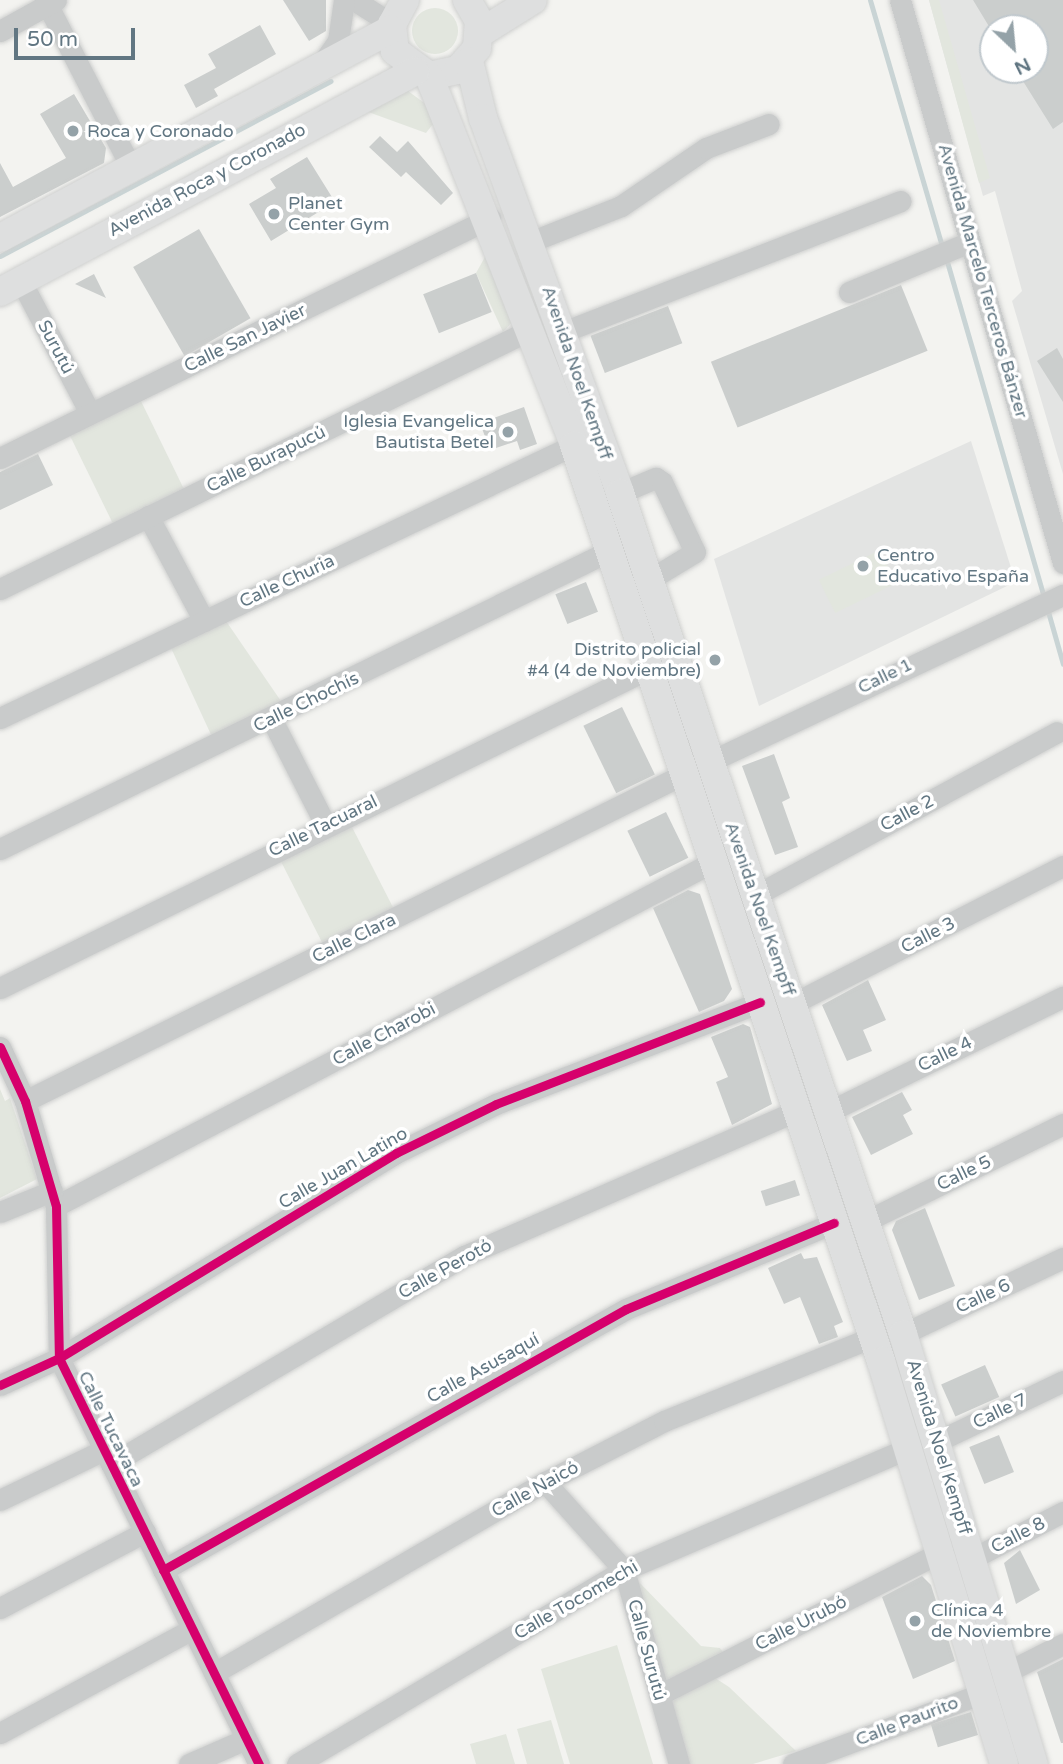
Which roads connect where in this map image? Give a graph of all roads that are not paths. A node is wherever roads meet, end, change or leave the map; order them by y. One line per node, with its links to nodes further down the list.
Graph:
1 (344, 0): 11 (street)
2 (354, 0): 7 (street)
3 (467, 0): 9 (main road)
4 (533, 0): 9 (main road)
5 (901, 0): 19 (street, Avenida Marcelo Terceros Bánzer)
6 (50, 2): 8 (street); 14 (street)
7 (398, 11): 11 (main road); 12 (main road, Avenida Noel Kempff)
8 (0, 31)
9 (480, 33): 10 (main road)
10 (469, 61): 12 (main road, Avenida Roca y Coronado); 18 (main road, Avenida Noel Kempff)
11 (321, 65): 14 (main road)
12 (422, 73): 16 (main road, Avenida Noel Kempff); 20 (main road, Avenida Roca y Coronado)
13 (769, 124): 18 (street)
14 (131, 167): 17 (main road)
15 (900, 201): 23 (street, Calle Burapucú)
16 (490, 218): 22 (main road); 23 (main road, Avenida Noel Kempff); 24 (street, Calle San Javier)
17 (0, 238)
18 (530, 242): 22 (main road, Avenida Noel Kempff)
19 (954, 248): 21 (street); 29 (street, Avenida Marcelo Terceros Bánzer)
20 (10, 287): 24 (street, Surutú)
21 (849, 292)
22 (551, 298): 23 (main road, Avenida Noel Kempff)
23 (544, 334): 25 (main road, Avenida Noel Kempff); 27 (main road, Avenida Noel Kempff); 28 (street, Calle Burapucú)
24 (90, 413): 26 (street, Calle San Javier)
25 (575, 445): 27 (main road); 30 (main road, Avenida Noel Kempff); 35 (street, Calle Churia)
26 (0, 458)
27 (620, 493): 32 (main road, Avenida Noel Kempff); 32 (street)
28 (148, 516): 33 (street, Calle Burapucú); 35 (street)
29 (1058, 517): 31 (street, Avenida Marcelo Terceros Bánzer)
30 (609, 551): 36 (main road, Avenida Noel Kempff); 38 (street, Calle Chochís)
31 (1063, 563)
32 (649, 580): 40 (main road, Avenida Noel Kempff)
33 (0, 589)
34 (1059, 595): 40 (street, Calle 1)
35 (204, 621): 37 (street, Calle Churia)
36 (651, 676): 40 (main road); 41 (main road, Avenida Noel Kempff); 42 (street, Calle Tacuaral)
37 (0, 718)
38 (272, 720): 42 (street); 43 (street, Calle Chochís)
39 (1058, 732): 46 (street, Calle 2)
40 (709, 762): 44 (main road); 46 (main road, Avenida Noel Kempff)
41 (684, 774): 44 (main road, Avenida Noel Kempff); 52 (street, Calle Clara)
42 (325, 824): 47 (street, Calle Tacuaral)
43 (0, 849)
44 (711, 856): 49 (main road, Avenida Noel Kempff); 56 (street, Calle Charobi)
45 (1063, 866): 50 (street, Calle 3)
46 (756, 895): 50 (main road, Avenida Noel Kempff)
47 (0, 988)
48 (1063, 997): 54 (street, Calle 4)
49 (760, 1002): 53 (main road, Avenida Noel Kempff); 63 (street, Calle Juan Latino)
50 (795, 1010): 53 (main road); 54 (main road, Avenida Noel Kempff)
51 (0, 1046): 52 (street, Calle Tucavaca)
52 (25, 1101): 56 (street, Calle Tucavaca)
53 (796, 1111): 58 (main road); 59 (main road, Avenida Noel Kempff); 68 (street, Calle Perotó)
54 (828, 1112): 58 (main road, Avenida Noel Kempff)
55 (1063, 1124): 58 (street, Calle 5)
56 (54, 1198): 57 (street, Calle Charobi); 63 (street, Calle Tucavaca)
57 (0, 1212)
58 (862, 1213): 61 (main road, Avenida Noel Kempff)
59 (834, 1223): 62 (main road, Avenida Noel Kempff); 75 (street, Calle Asusaquí)
60 (1063, 1258): 61 (street, Calle 6)
61 (903, 1334): 66 (main road, Avenida Noel Kempff)
62 (877, 1349): 66 (main road); 67 (main road, Avenida Noel Kempff); 69 (street, Calle Naicó)
63 (59, 1358): 65 (street, Calle Juan Latino); 68 (street, Calle Tucavaca)
64 (1063, 1381): 66 (street, Calle 7)
65 (0, 1385)
66 (938, 1441): 73 (main road); 74 (main road, Avenida Noel Kempff)
67 (908, 1448): 73 (main road, Avenida Noel Kempff); 76 (street, Calle Tocomechi)
68 (108, 1457): 70 (street, Calle Perotó); 72 (street, Calle Tucavaca)
69 (545, 1482): 76 (street, Calle Surutú); 81 (street, Calle Naicó)
70 (0, 1500)
71 (1063, 1512): 74 (street, Calle 8)
72 (145, 1532): 75 (street, Calle Tucavaca); 78 (street)
73 (939, 1538): 83 (main road, Avenida Noel Kempff); 84 (street, Calle Urubó)
74 (973, 1558): 77 (main road, Avenida Noel Kempff)
75 (163, 1570): 79 (street, Calle Tucavaca)
76 (624, 1570): 84 (street, Calle Surutú); 89 (street, Calle Tocomechi)
77 (984, 1594): 82 (main road, Avenida Noel Kempff); 83 (main road)
78 (0, 1608)
79 (192, 1629): 81 (street, Calle Tucavaca); 85 (street)
80 (1063, 1644): 82 (street)
81 (214, 1673): 86 (street, Calle Tucavaca)
82 (1005, 1673): 94 (main road, Avenida Noel Kempff)
83 (983, 1693): 91 (street, Calle Paurito); 92 (main road, Avenida Noel Kempff); 93 (main road)
84 (659, 1695): 90 (street, Calle Surutú)
85 (0, 1733)
86 (246, 1739): 87 (street); 88 (street, Calle Tucavaca)
87 (189, 1764)
88 (259, 1764)
89 (297, 1764)
90 (679, 1764)
91 (793, 1764)
92 (1004, 1764)
93 (1025, 1764)
94 (1034, 1764)

